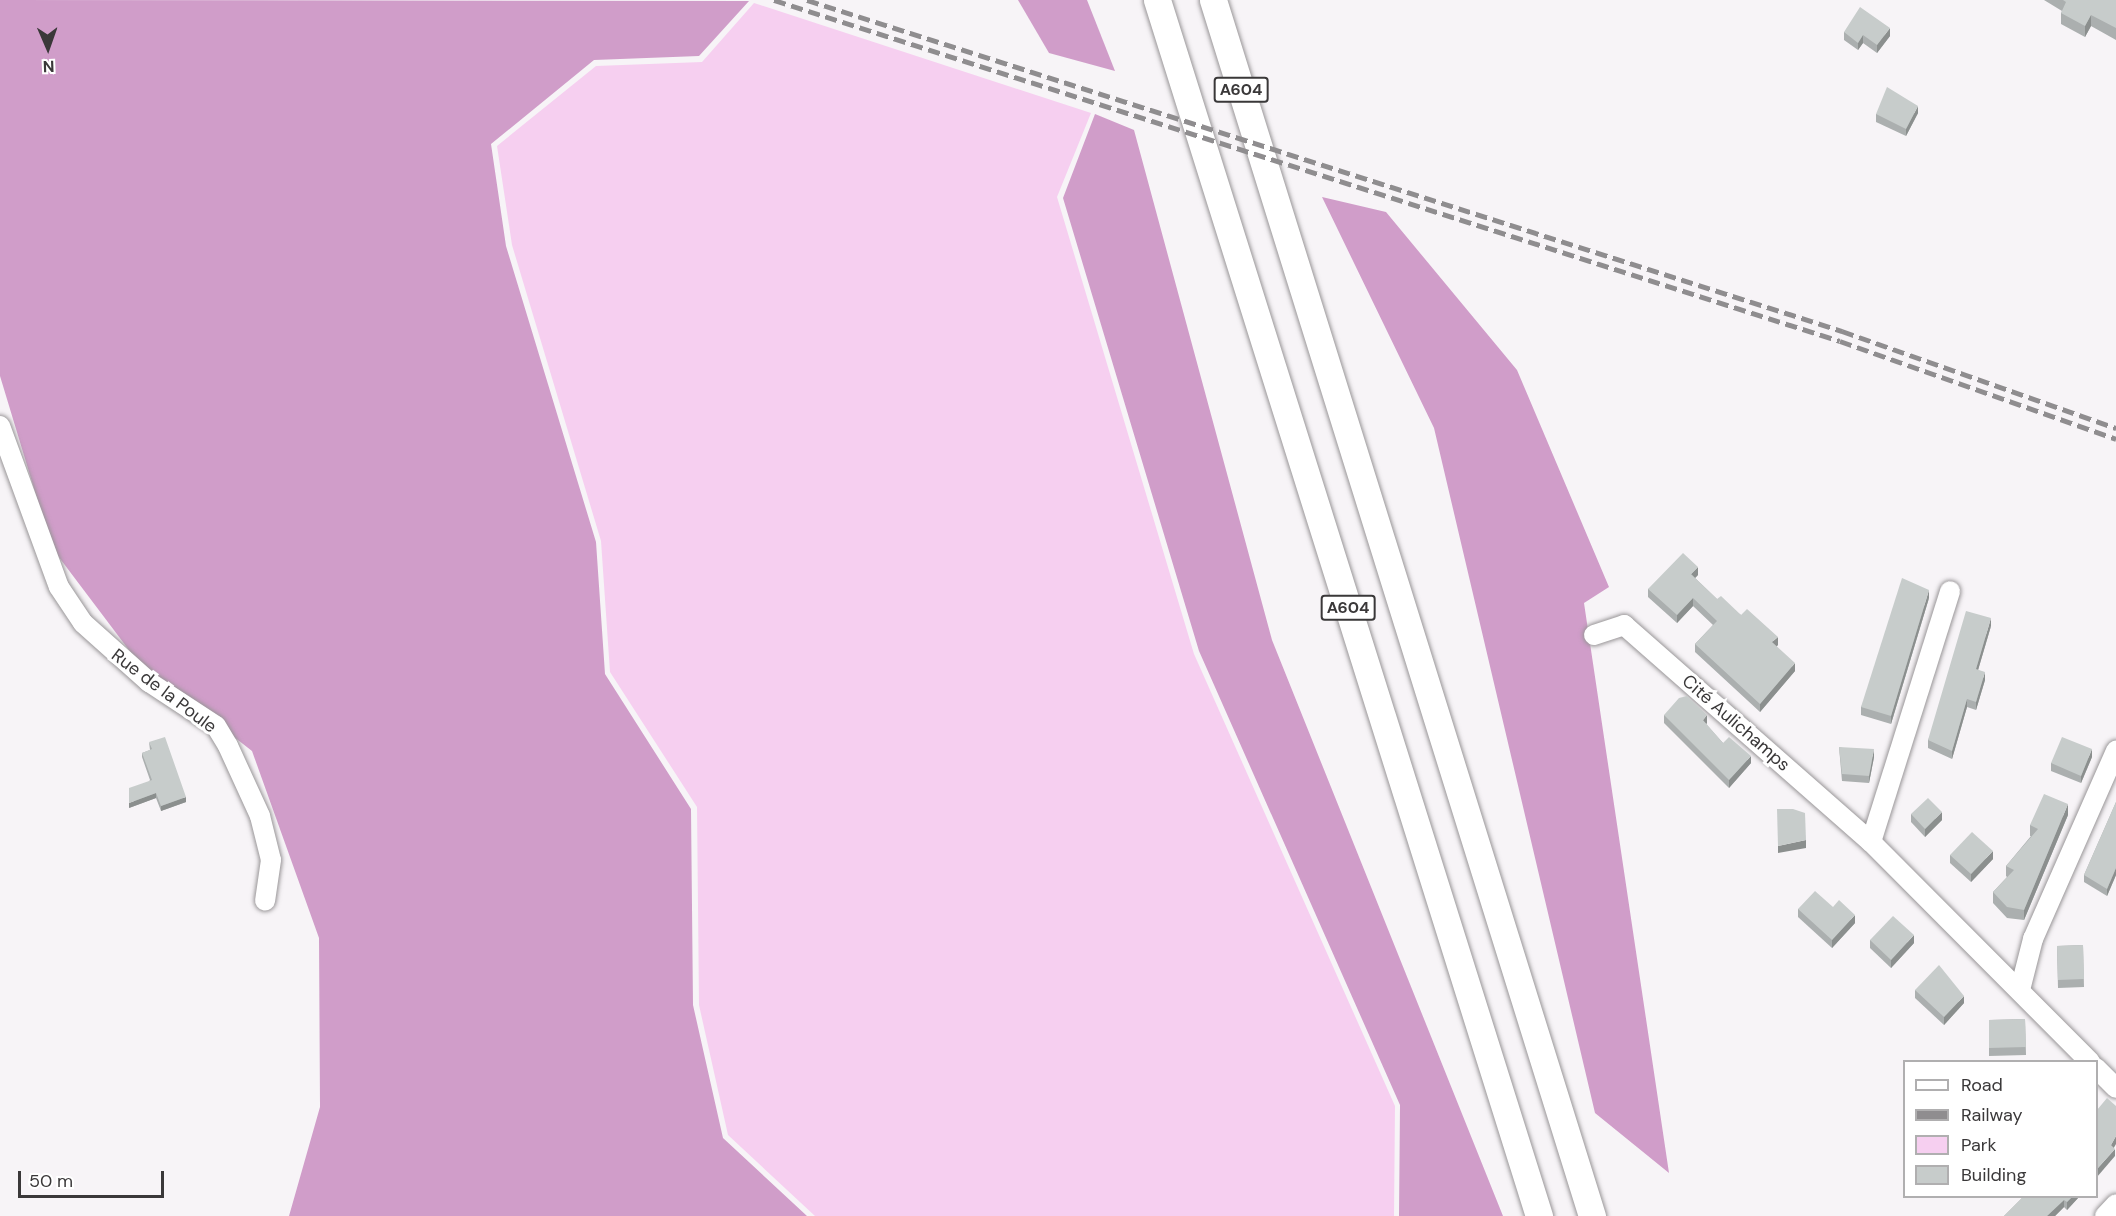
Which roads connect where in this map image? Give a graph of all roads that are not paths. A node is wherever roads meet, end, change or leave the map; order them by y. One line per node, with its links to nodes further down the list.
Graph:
1 (1157, 0): 14 (highway, A604)
2 (1213, 0): 15 (highway, A604)
3 (0, 426): 8 (street, Rue de la Poule)
4 (1950, 591): 7 (street)
5 (1594, 635): 7 (street, Cité Aulichamps)
6 (2116, 751): 9 (street)
7 (1871, 842): 9 (street, Cité Aulichamps)
8 (265, 901)
9 (2020, 990): 10 (street, Cité Aulichamps)
10 (2088, 1060)
11 (2098, 1069): 12 (street)
12 (2116, 1088)
13 (2116, 1204): 16 (street)
14 (1539, 1216)
15 (1592, 1216)
16 (2105, 1216)

